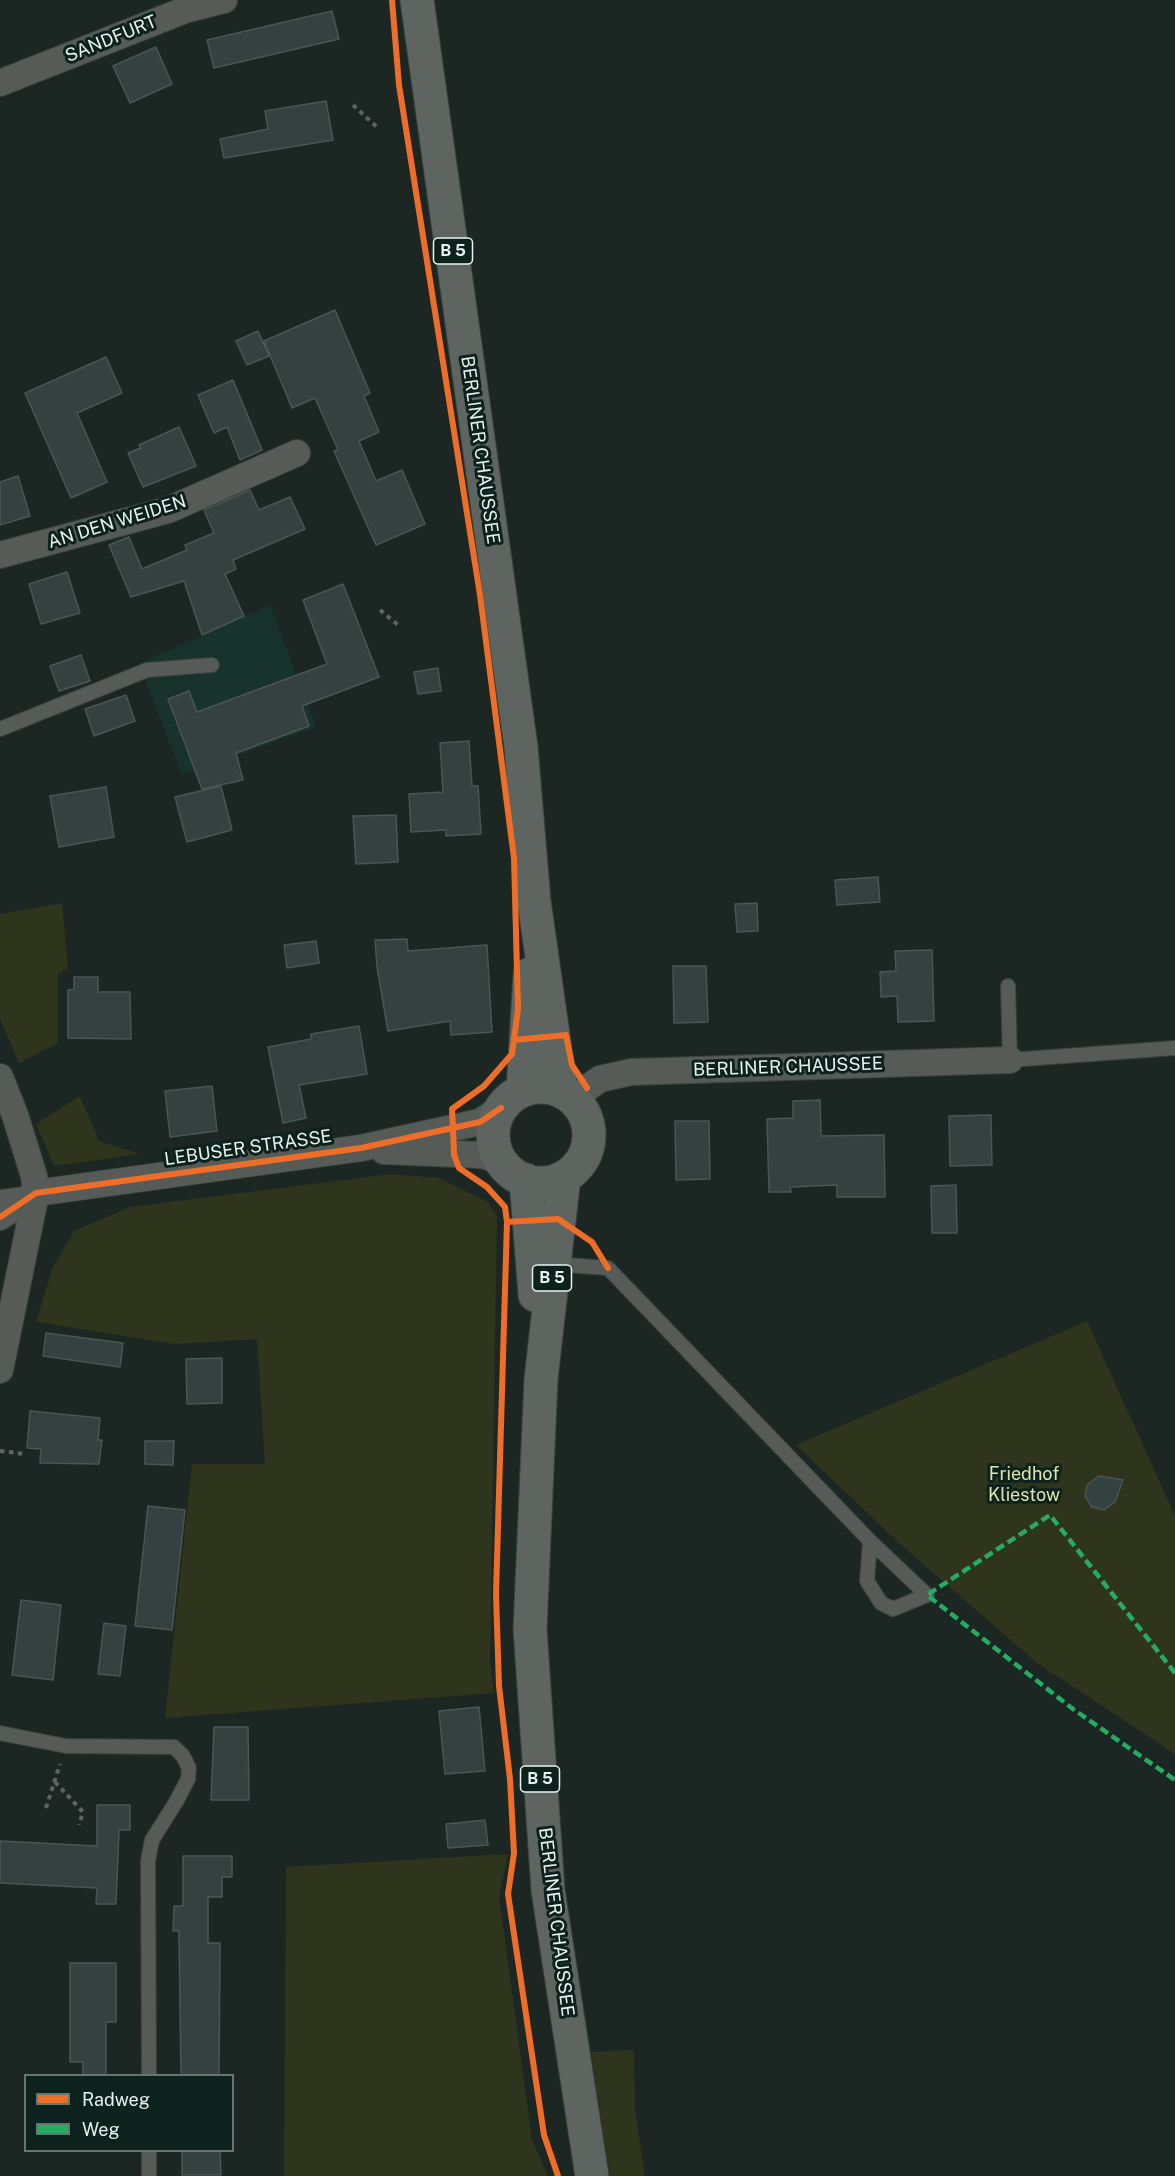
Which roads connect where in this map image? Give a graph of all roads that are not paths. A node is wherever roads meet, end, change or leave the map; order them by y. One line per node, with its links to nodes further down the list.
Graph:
1 (224, 0): 3 (street, SANDFURT)
2 (417, 0): 8 (main road, BERLINER CHAUSSEE / B 5)
3 (0, 83)
4 (297, 453): 5 (street, AN DEN WEIDEN)
5 (0, 555)
6 (212, 665): 7 (lane)
7 (0, 729)
8 (534, 901): 13 (main road, BERLINER CHAUSSEE / B 5); 14 (main road, BERLINER CHAUSSEE / B 5)
9 (1008, 986): 11 (lane)
10 (1175, 1048): 11 (lane)
11 (1010, 1060): 13 (street, BERLINER CHAUSSEE)
12 (0, 1077): 19 (street)
13 (567, 1094): 14 (main road); 17 (main road)
14 (512, 1099): 15 (street, LEBUSER STRASSE); 16 (main road)
15 (361, 1148): 16 (street, LEBUSER STRASSE); 19 (street, LEBUSER STRASSE)
16 (500, 1160): 18 (main road)
17 (564, 1177): 18 (main road); 22 (main road, BERLINER CHAUSSEE / B 5)
18 (526, 1180): 24 (main road, BERLINER CHAUSSEE / B 5)
19 (36, 1193): 20 (lane); 21 (street, LEBUSER STRASSE); 23 (street)
20 (0, 1197)
21 (0, 1217)
22 (554, 1264): 24 (main road, BERLINER CHAUSSEE / B 5); 25 (lane)
23 (0, 1370)
24 (541, 1379): 30 (main road, BERLINER CHAUSSEE / B 5)
25 (870, 1541): 25 (lane)
26 (0, 1734): 27 (lane)
27 (149, 2074)
28 (149, 2152): 29 (lane)
29 (149, 2176)
30 (592, 2176)

